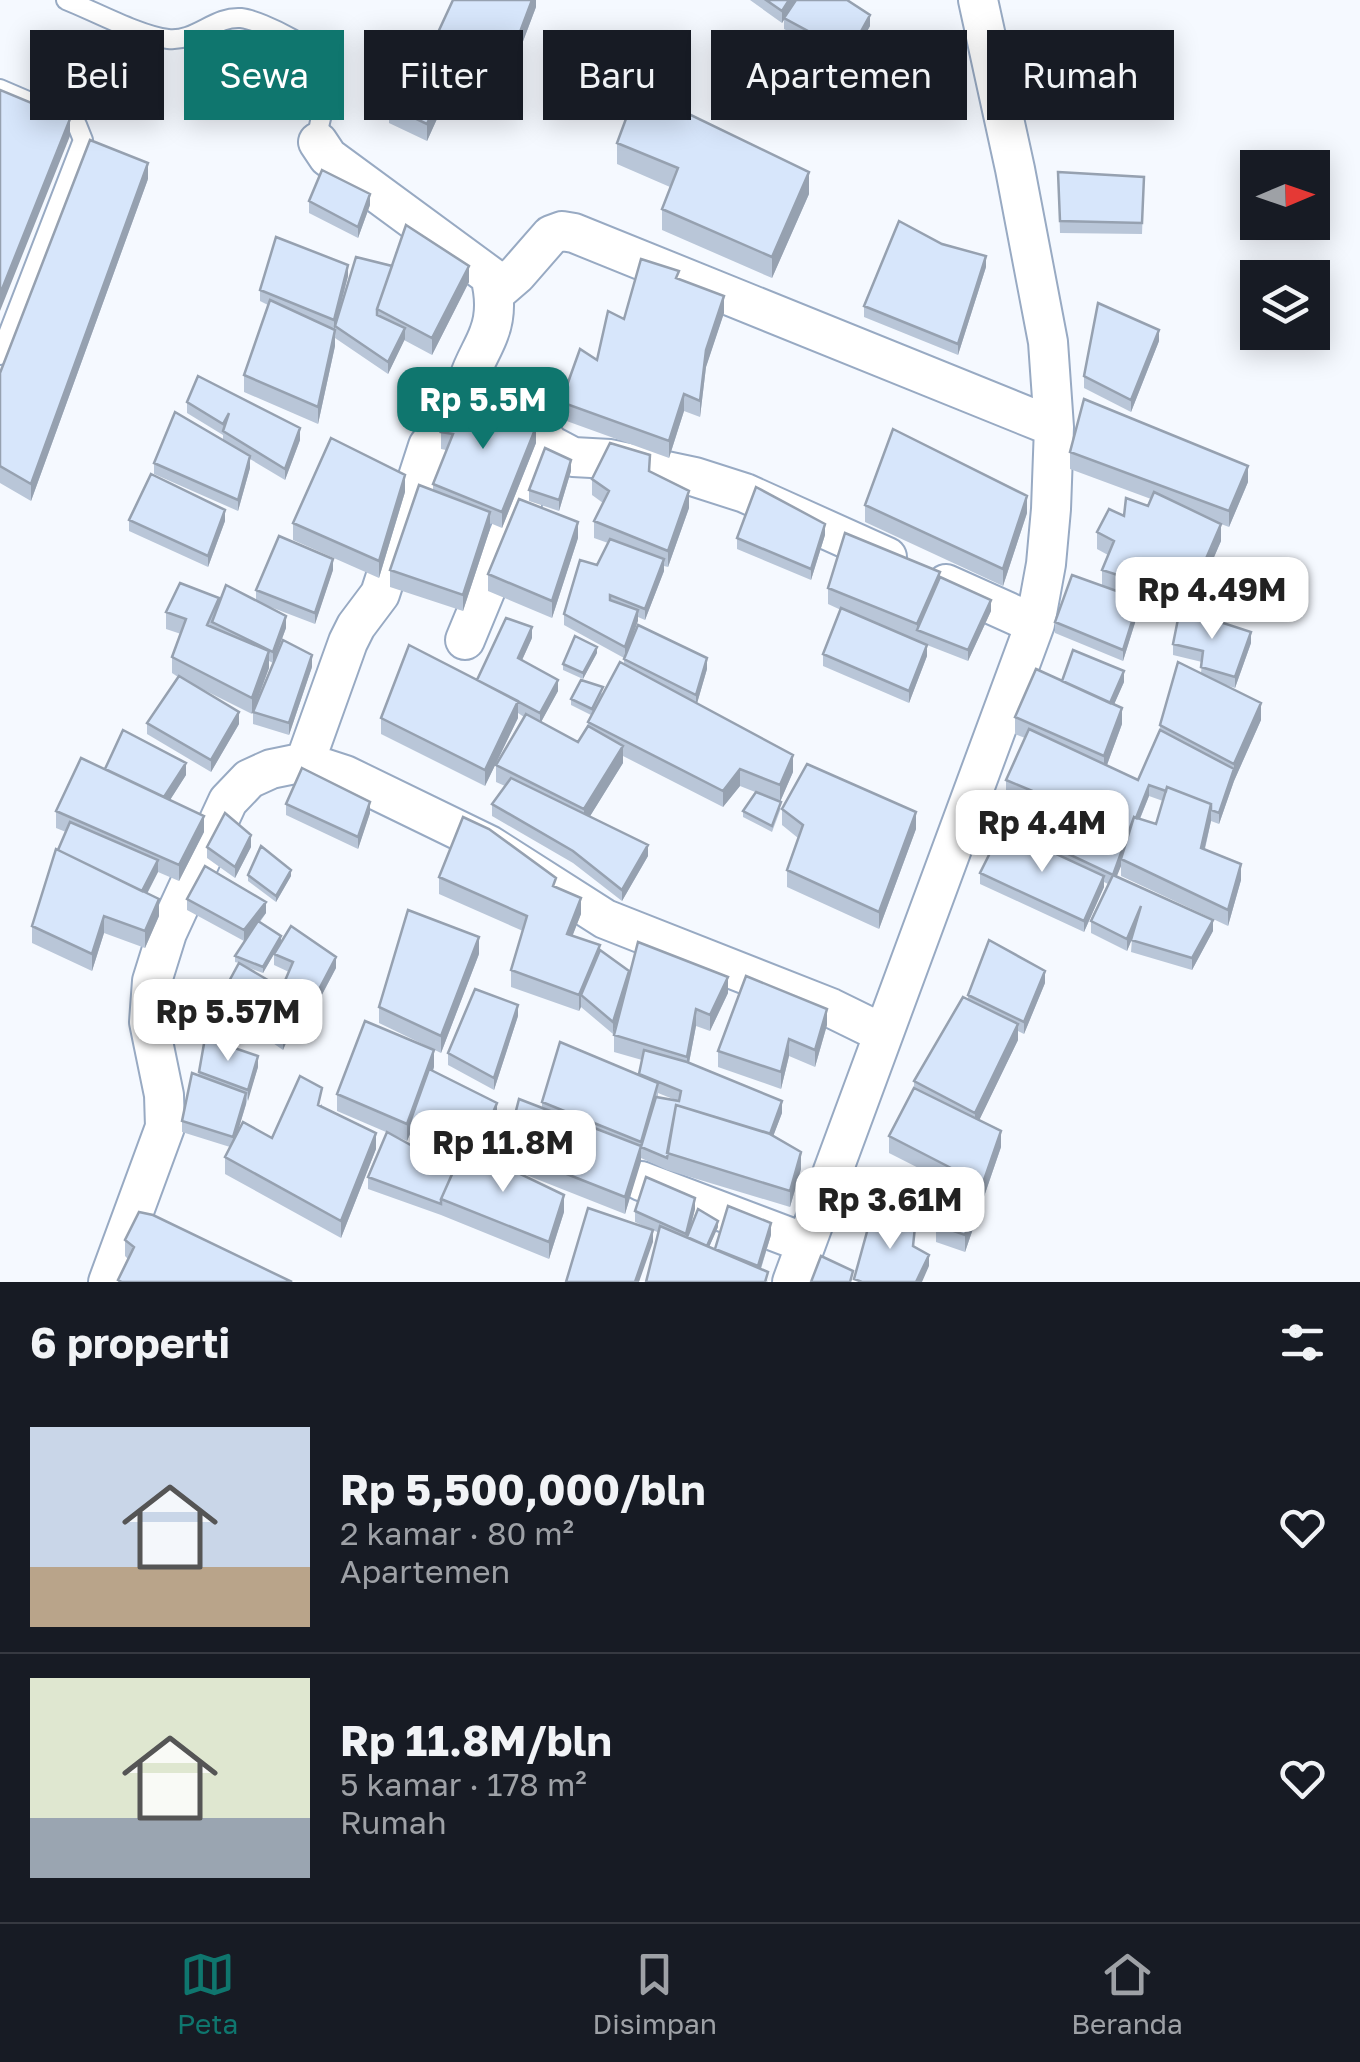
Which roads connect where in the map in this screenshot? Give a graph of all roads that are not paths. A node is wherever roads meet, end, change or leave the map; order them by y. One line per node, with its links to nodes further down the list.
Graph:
1 (66, 0): 4 (lane)
2 (978, 0): 8 (street)
3 (0, 89): 6 (lane)
4 (318, 142): 5 (street)
5 (494, 292): 7 (street); 8 (street)
6 (0, 355)
7 (466, 396): 9 (street); 12 (street)
8 (1054, 427): 10 (street)
9 (547, 441): 10 (street); 11 (street)
10 (1035, 624): 13 (street)
11 (464, 640)
12 (305, 762): 13 (street); 16 (street)
13 (882, 1034): 15 (street)
14 (642, 1181): 15 (street)
15 (805, 1243): 17 (street)
16 (108, 1282)
17 (792, 1282)

